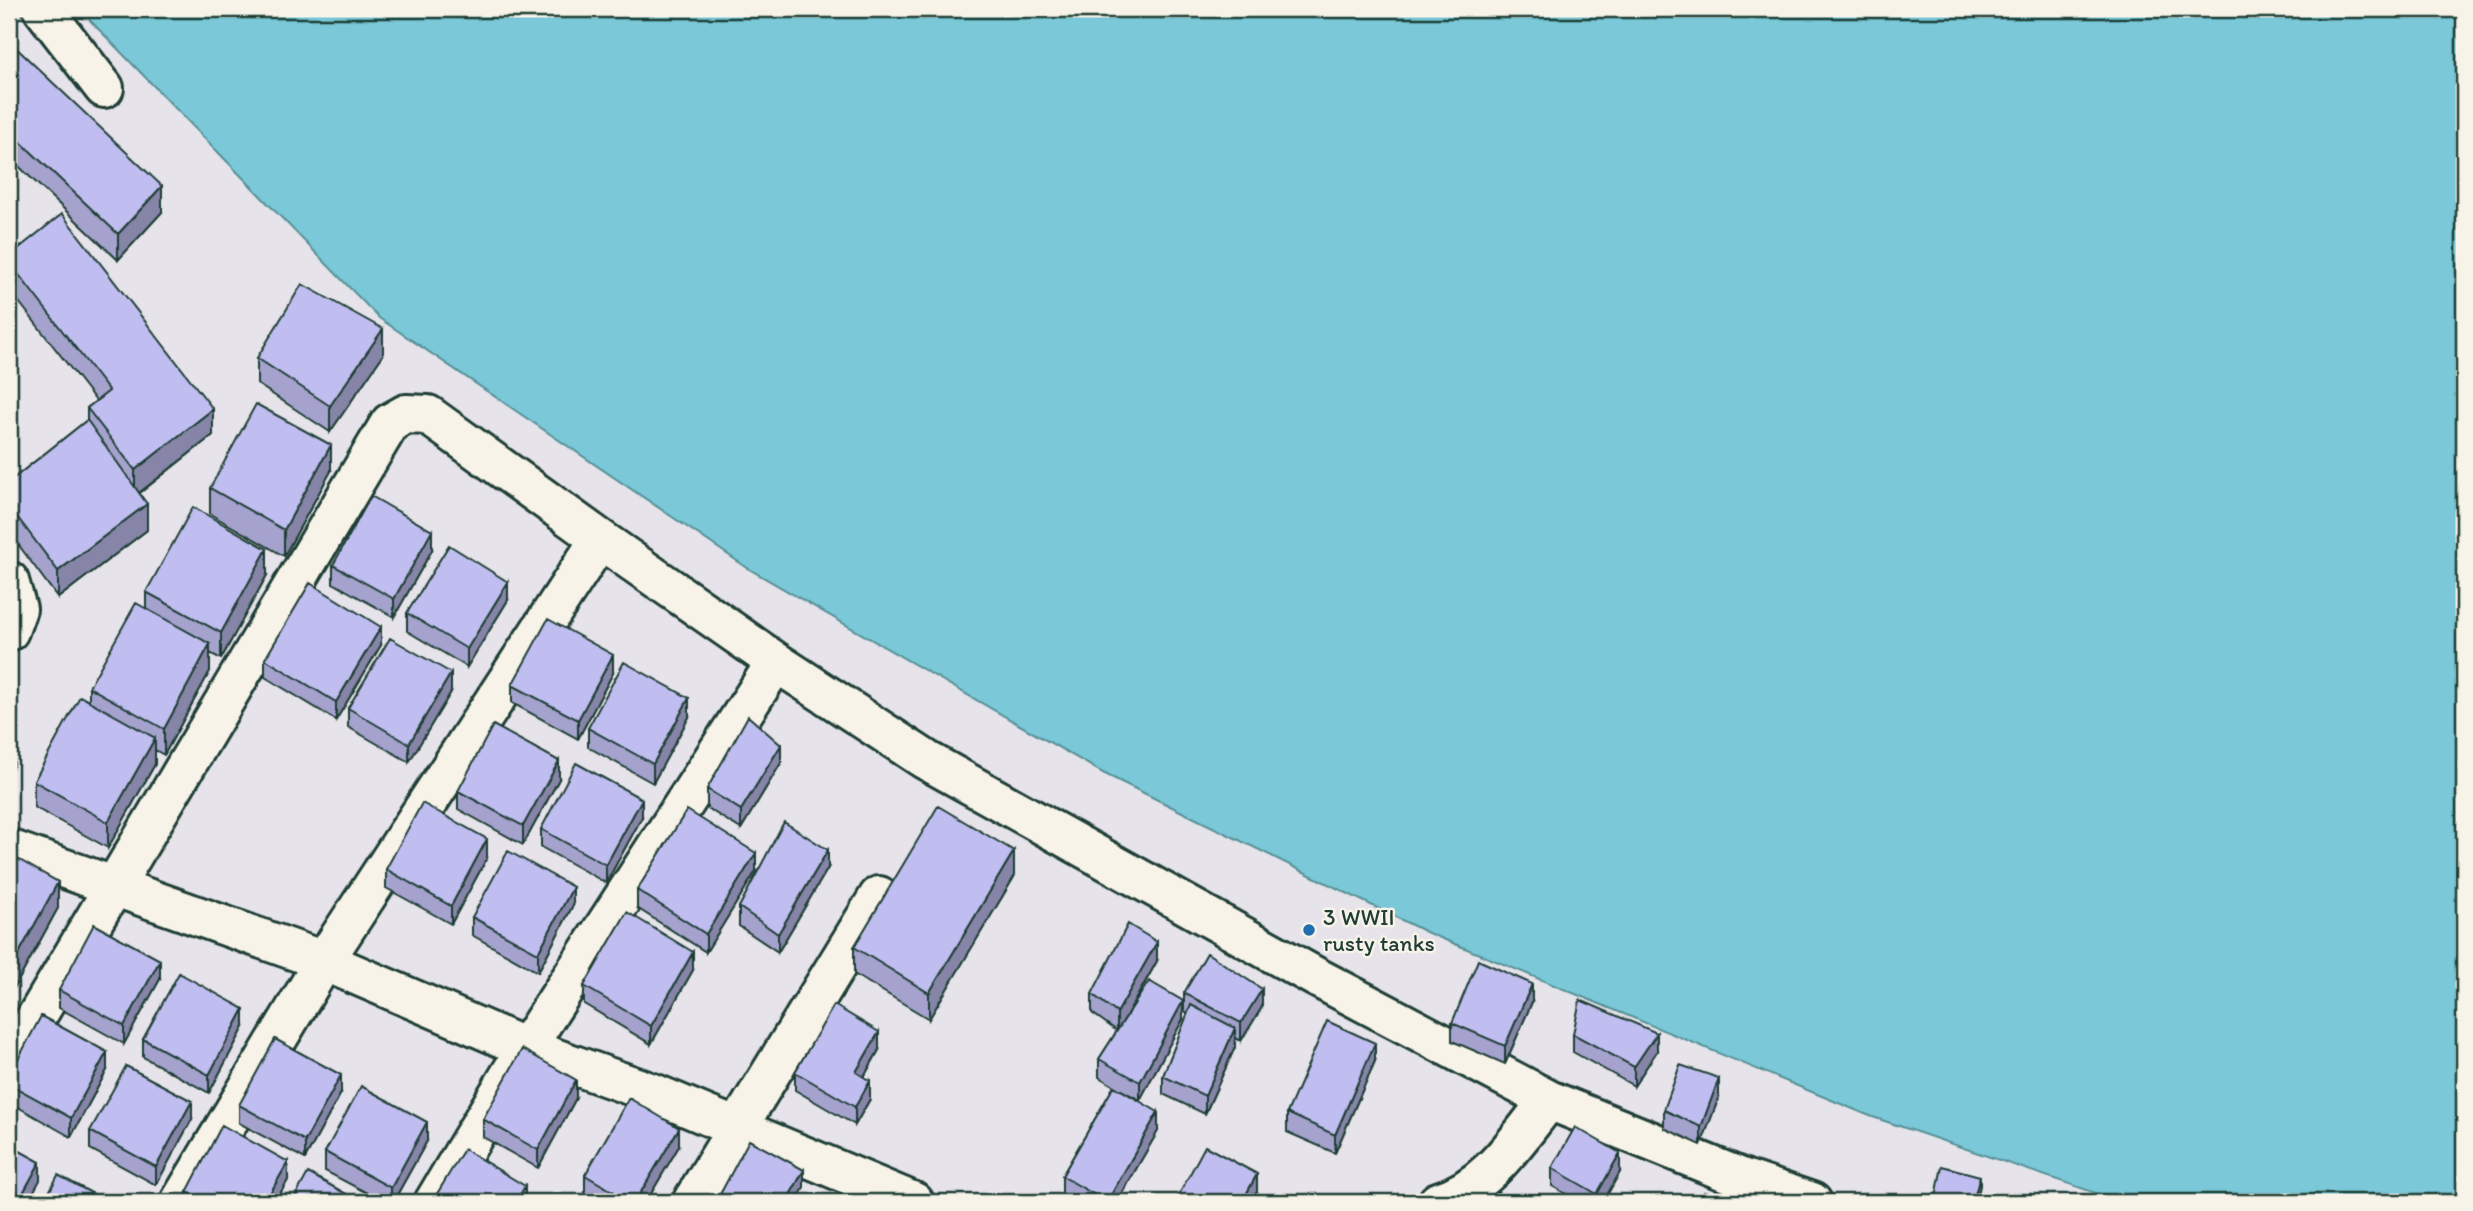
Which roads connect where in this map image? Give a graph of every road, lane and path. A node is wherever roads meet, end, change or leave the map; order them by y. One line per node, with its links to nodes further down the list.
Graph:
1 (43, 9): 2 (street)
2 (104, 88)
3 (600, 539): 6 (street); 8 (street); 10 (street)
4 (9, 581): 5 (street)
5 (9, 631)
6 (776, 662): 11 (street); 13 (street)
7 (9, 849): 8 (street)
8 (116, 886): 10 (street); 12 (street)
9 (879, 896): 14 (street)
10 (324, 961): 11 (street); 15 (street)
11 (526, 1048): 14 (street); 16 (street)
12 (9, 1063)
13 (1549, 1100): 19 (street); 20 (street)
14 (739, 1128): 17 (street); 18 (street)
15 (180, 1202)
16 (434, 1202)
17 (692, 1202)
18 (914, 1202)
19 (1438, 1202)
20 (1812, 1202)

